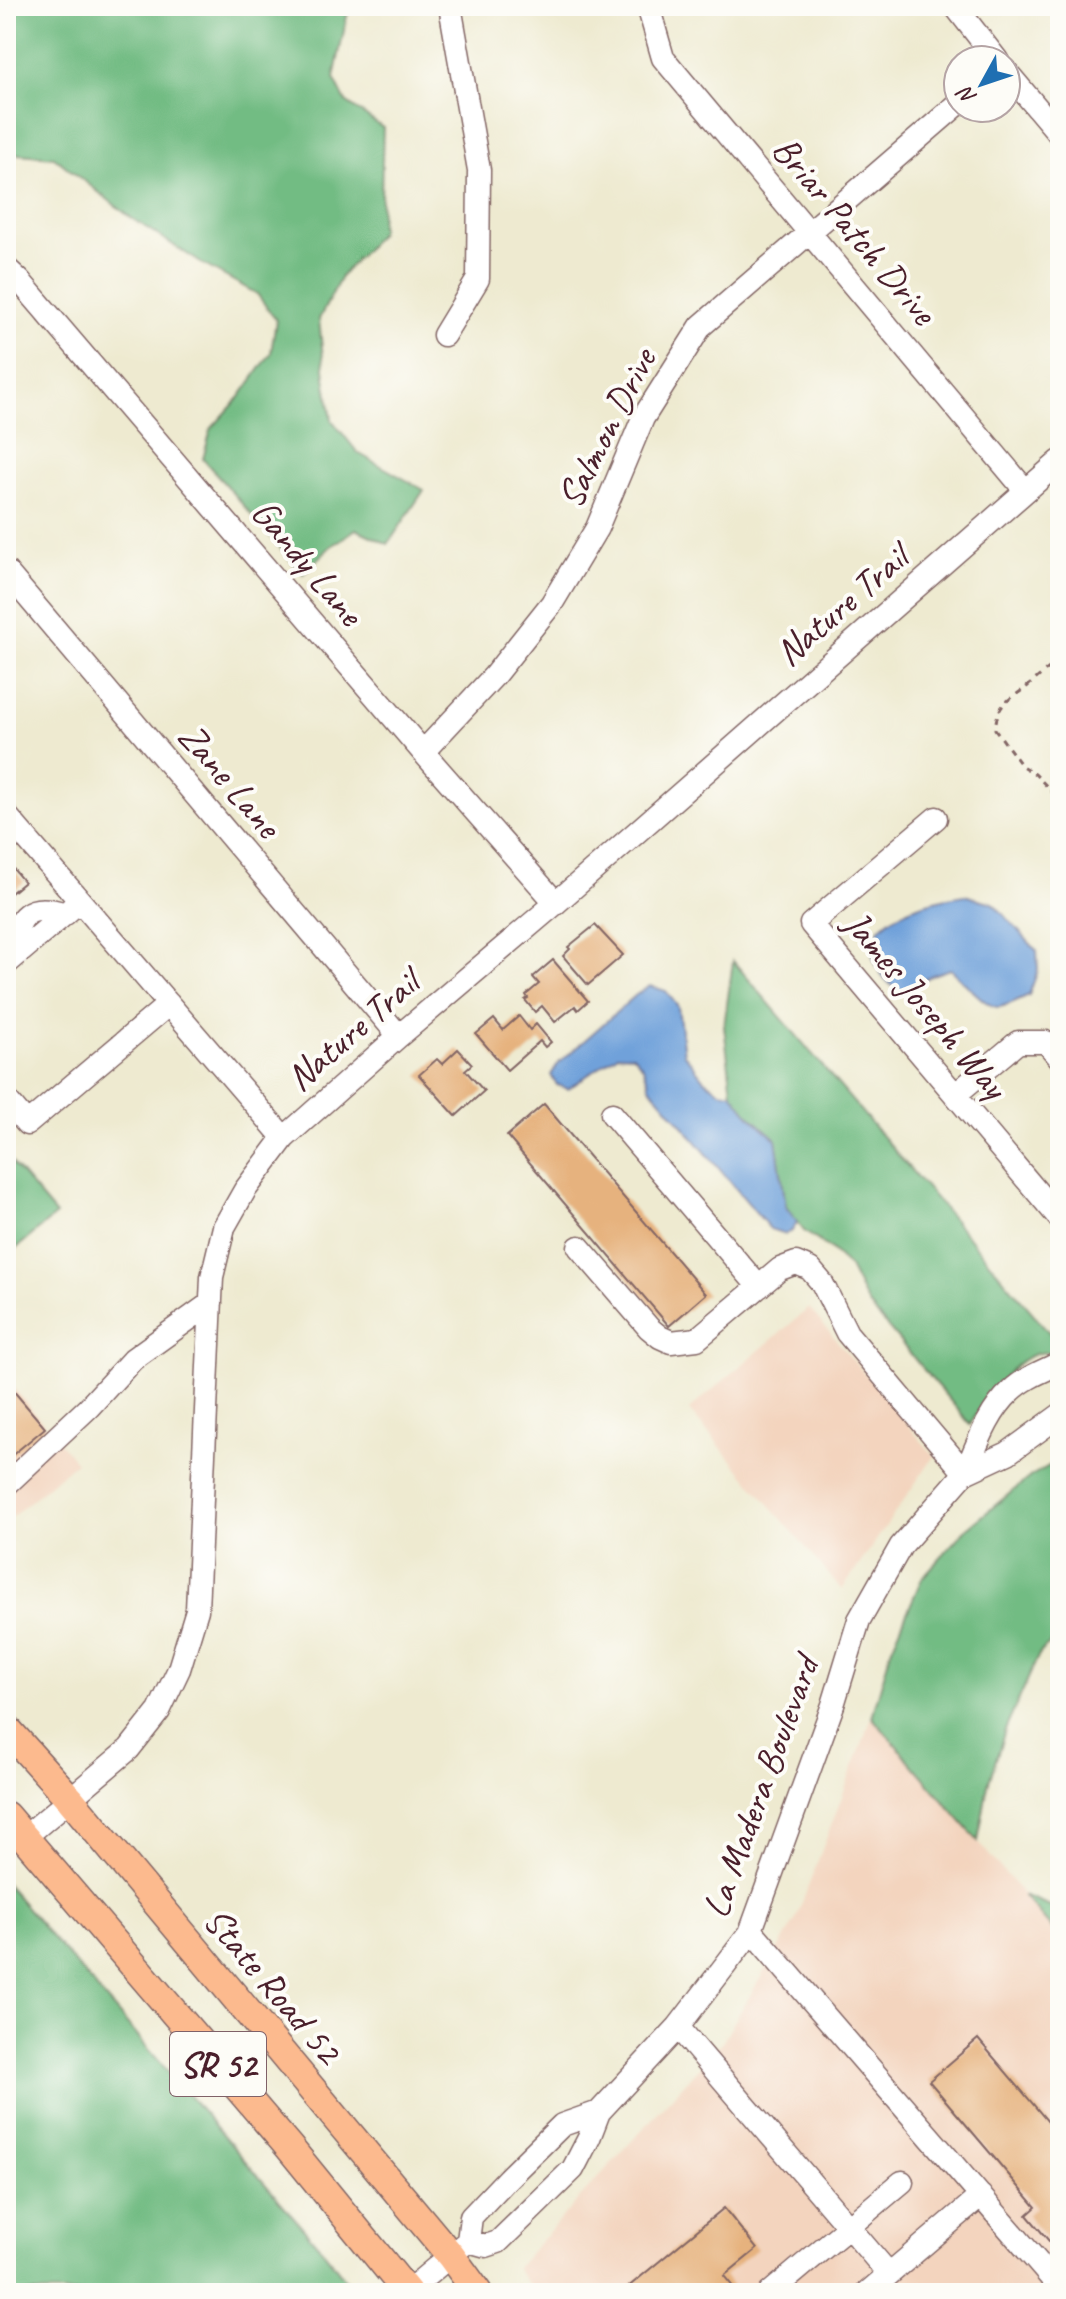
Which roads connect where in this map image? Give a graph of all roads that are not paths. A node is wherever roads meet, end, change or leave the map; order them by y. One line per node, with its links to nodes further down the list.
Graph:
1 (450, 6): 10 (street)
2 (648, 6): 8 (street, Briar Patch Drive)
3 (955, 6): 4 (street)
4 (985, 44)
5 (1022, 90): 7 (street)
6 (942, 118): 8 (street, Salmon Drive)
7 (1060, 135)
8 (811, 232): 12 (street, Briar Patch Drive); 14 (street, Salmon Drive)
9 (6, 268): 14 (street, Gandy Lane)
10 (444, 335)
11 (1060, 461): 12 (street, Nature Trail)
12 (1025, 490): 17 (street, Nature Trail)
13 (6, 571): 21 (street, Zane Lane)
14 (423, 752): 17 (street, Gandy Lane)
15 (6, 815): 18 (street)
16 (936, 818): 23 (street, James Joseph Way)
17 (556, 903): 21 (street, Nature Trail)
18 (73, 907): 19 (street); 20 (street)
19 (13, 958)
20 (169, 1004): 24 (street); 26 (street)
21 (399, 1036): 26 (street, Nature Trail)
22 (1060, 1058): 23 (street)
23 (955, 1095): 27 (street, James Joseph Way)
24 (6, 1099)
25 (612, 1114): 29 (street)
26 (284, 1138): 30 (street, Nature Trail)
27 (1060, 1219)
28 (579, 1247): 29 (street)
29 (759, 1287): 33 (street)
30 (211, 1303): 34 (street); 36 (street, Nature Trail)
31 (1060, 1363): 33 (street, La Madera Boulevard)
32 (1060, 1415): 33 (street, La Madera Boulevard)
33 (965, 1473): 39 (street, La Madera Boulevard)
34 (6, 1485)
35 (6, 1728): 36 (main road, State Road 52 / SR 52)
36 (70, 1799): 38 (street, Nature Trail); 45 (main road, State Road 52 / SR 52)
37 (6, 1816): 38 (main road, SR 52)
38 (25, 1837): 48 (main road, SR 52)
39 (751, 1930): 40 (street, La Madera Boulevard); 43 (street)
40 (678, 2027): 41 (street, La Madera Boulevard); 44 (street)
41 (599, 2112): 45 (street, La Madera Boulevard); 45 (street, La Madera Boulevard)
42 (902, 2182): 44 (street)
43 (981, 2196): 46 (street); 47 (street)
44 (848, 2227): 46 (street); 50 (street)
45 (459, 2249): 48 (street, La Madera Boulevard); 49 (main road, State Road 52 / SR 52)
46 (889, 2274): 51 (street)
47 (1060, 2288)
48 (408, 2293)
49 (478, 2293)
50 (770, 2293)
51 (867, 2293)

